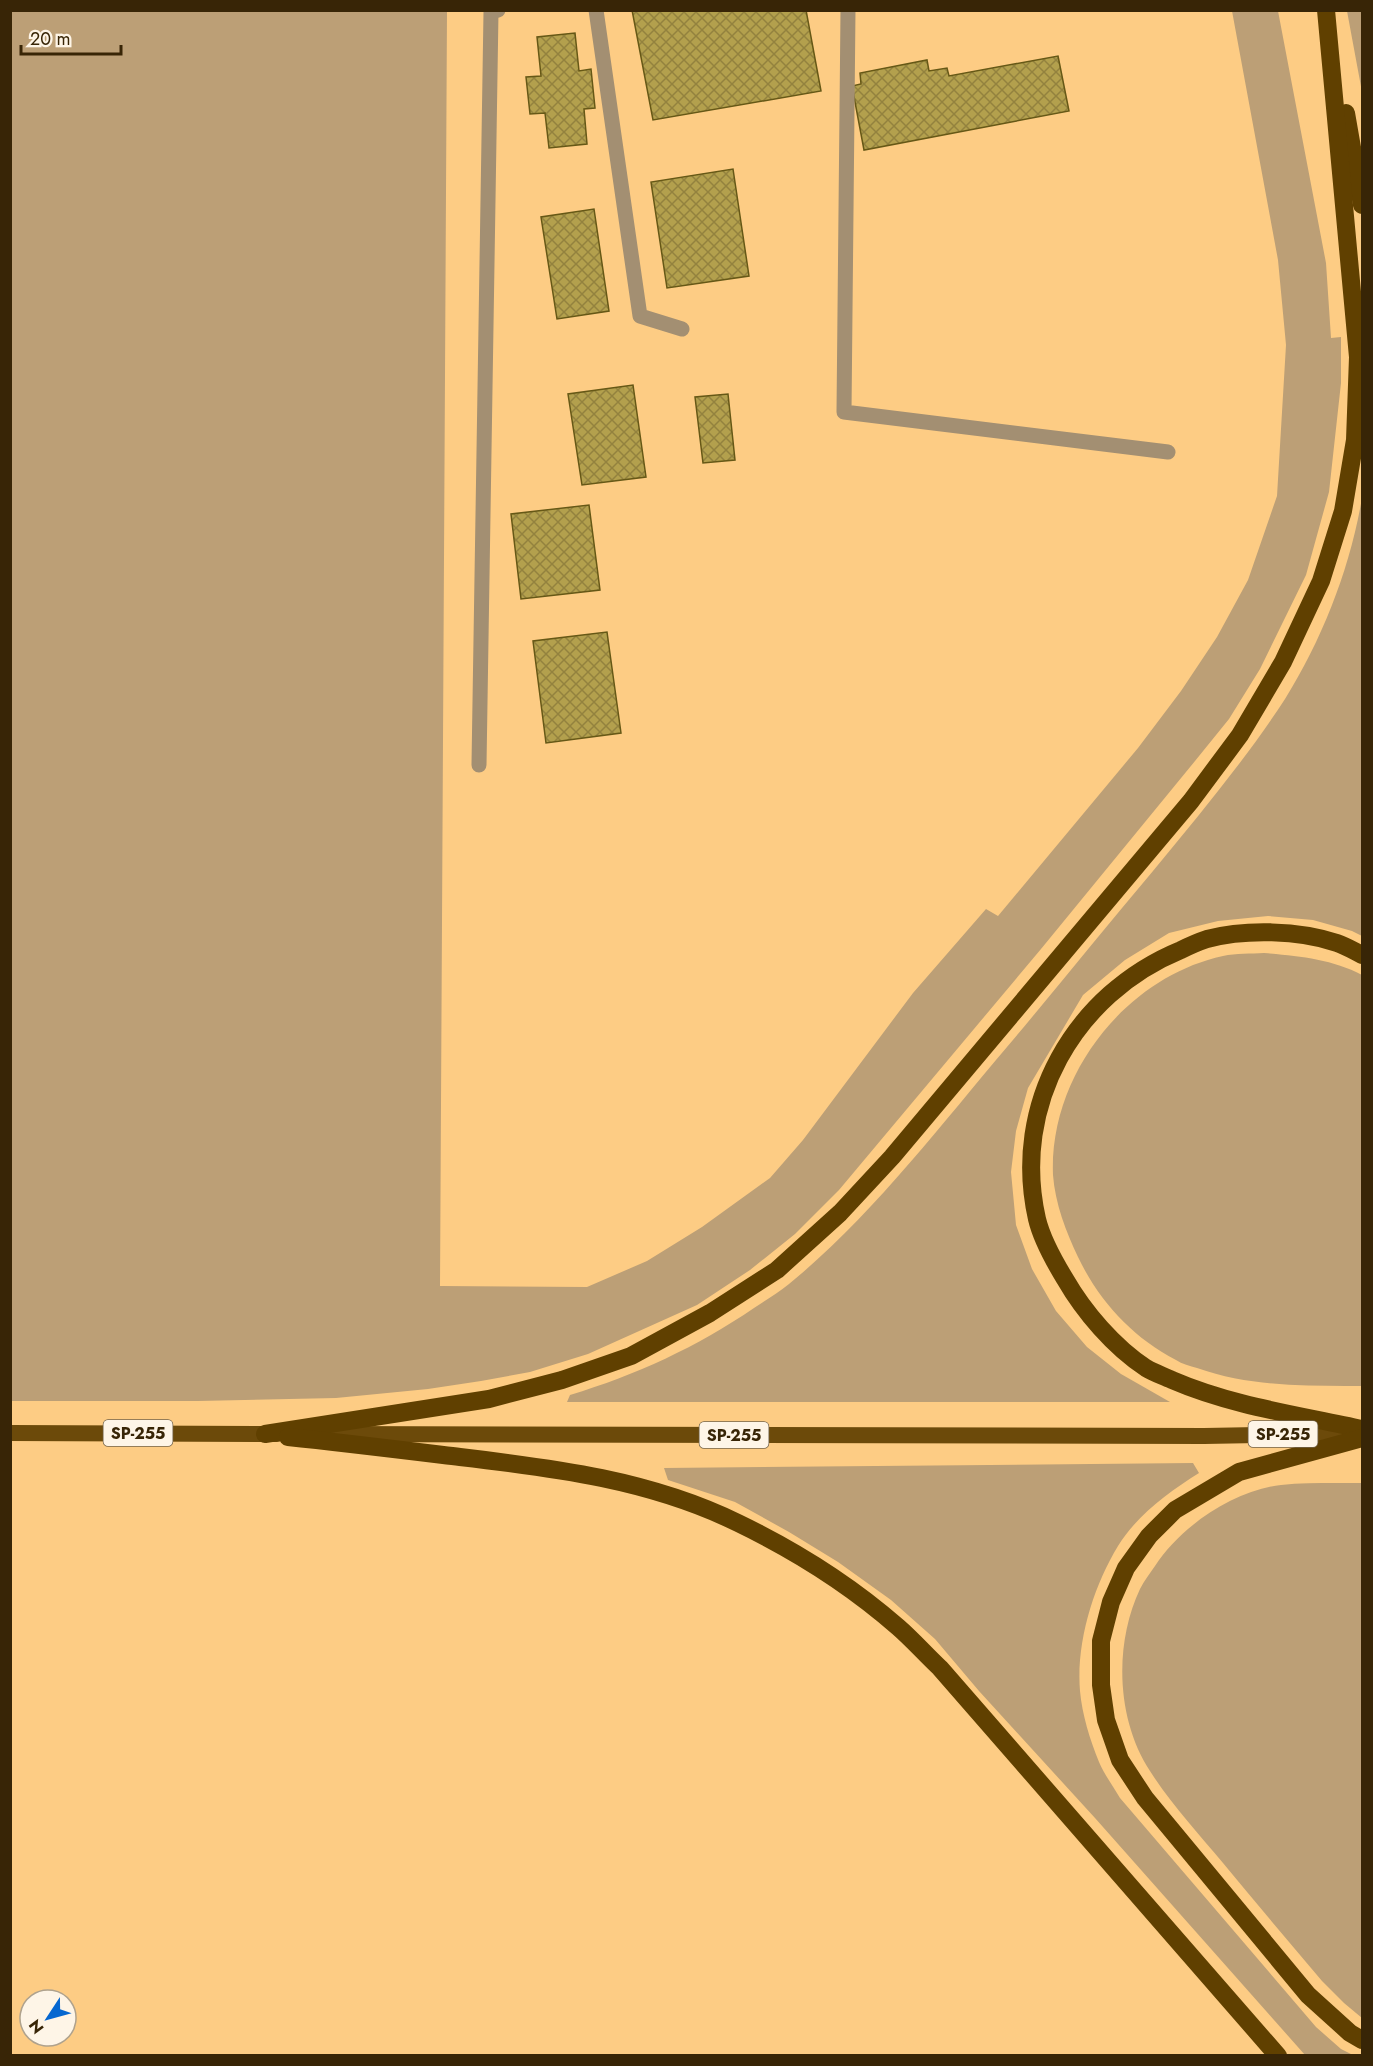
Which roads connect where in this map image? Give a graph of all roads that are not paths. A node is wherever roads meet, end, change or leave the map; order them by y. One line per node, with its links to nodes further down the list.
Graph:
1 (498, 10): 8 (lane)
2 (596, 10): 6 (lane)
3 (848, 10): 7 (lane)
4 (1327, 10): 5 (highway); 12 (highway)
5 (1362, 205)
6 (682, 329)
7 (1168, 452)
8 (479, 765)
9 (1362, 955): 10 (highway)
10 (1362, 1431): 12 (highway, SP-255)
11 (10, 1433): 12 (highway, SP-255)
12 (265, 1434): 15 (highway)
13 (1362, 1438): 14 (highway)
14 (1362, 2040)
15 (1278, 2055)

